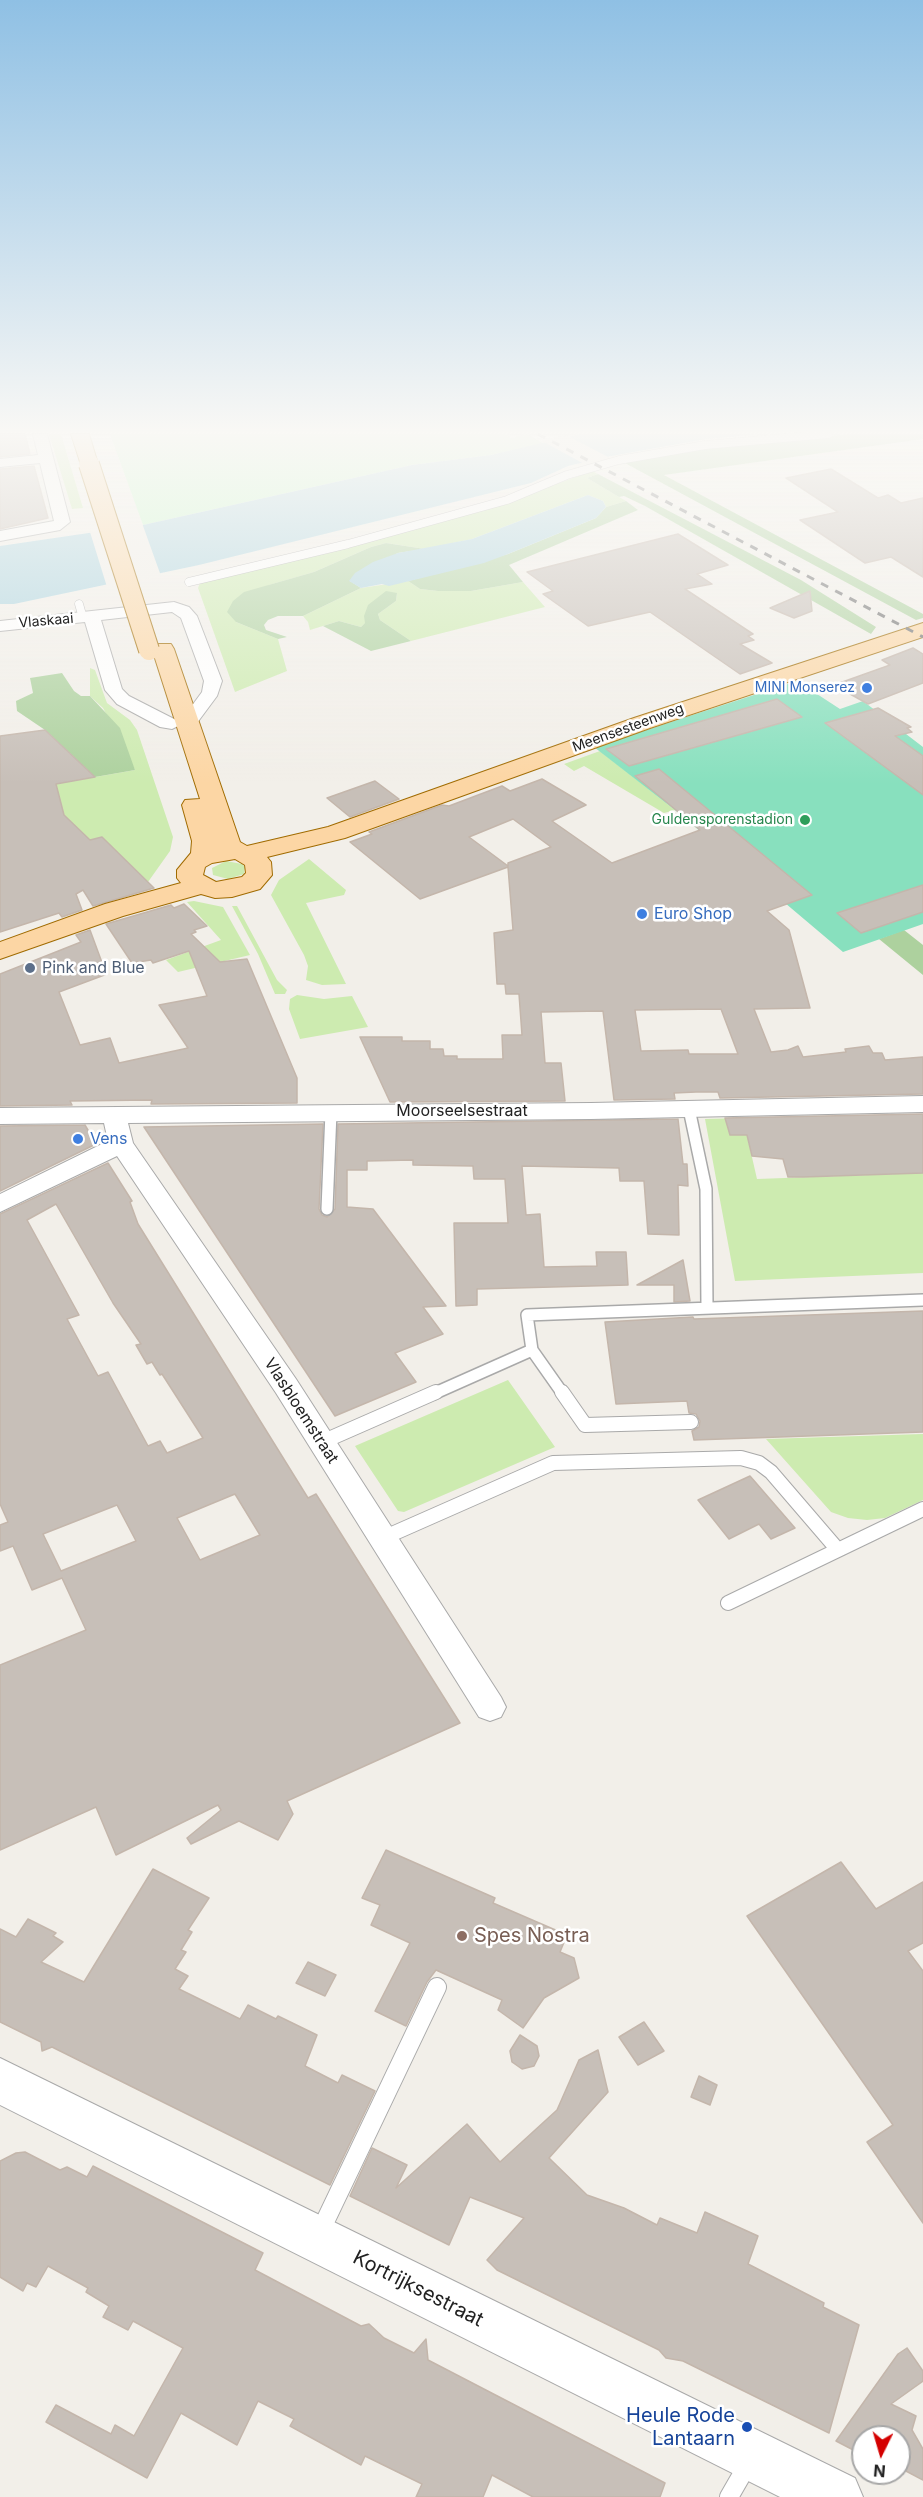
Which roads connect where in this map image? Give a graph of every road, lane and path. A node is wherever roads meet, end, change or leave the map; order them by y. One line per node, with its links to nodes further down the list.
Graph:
1 (123, 551): 7 (main road, bridge)
2 (324, 551): 3 (lane)
3 (189, 582)
4 (85, 613): 5 (street, Vlaskaai); 7 (street); 7 (street, Vlaskaai)
5 (0, 626)
6 (923, 630): 9 (main road, Meensesteenweg)
7 (180, 723): 8 (main road); 9 (main road)
8 (193, 801): 10 (main road); 10 (main road)
9 (248, 858): 10 (main road); 10 (main road)
10 (191, 874): 11 (main road)
11 (0, 951)
12 (923, 1104): 13 (street, Moorseelsestraat)
13 (690, 1109): 14 (street, Moorseelsestraat); 21 (lane)
14 (331, 1112): 15 (street, Moorseelsestraat); 19 (lane)
15 (114, 1115): 16 (street, Moorseelsestraat); 17 (street, Vlasbloemstraat)
16 (0, 1116)
17 (121, 1144): 18 (street); 24 (street, Vlasbloemstraat)
18 (0, 1204)
19 (327, 1209)
20 (923, 1300): 21 (lane)
21 (707, 1307): 22 (lane)
22 (532, 1350): 23 (lane); 24 (lane)
23 (691, 1422)
24 (322, 1442): 26 (street, Vlasbloemstraat)
25 (923, 1509): 27 (lane)
26 (383, 1538): 27 (lane); 29 (street, Vlasbloemstraat)
27 (838, 1550): 28 (lane)
28 (728, 1604)
29 (490, 1707)
30 (437, 1986): 32 (lane)
31 (4, 2089): 32 (street, Kortrijksestraat)
32 (317, 2238): 33 (street, Kortrijksestraat)
33 (753, 2456): 34 (lane); 35 (street, Kortrijksestraat)
34 (729, 2497)
35 (836, 2497)

